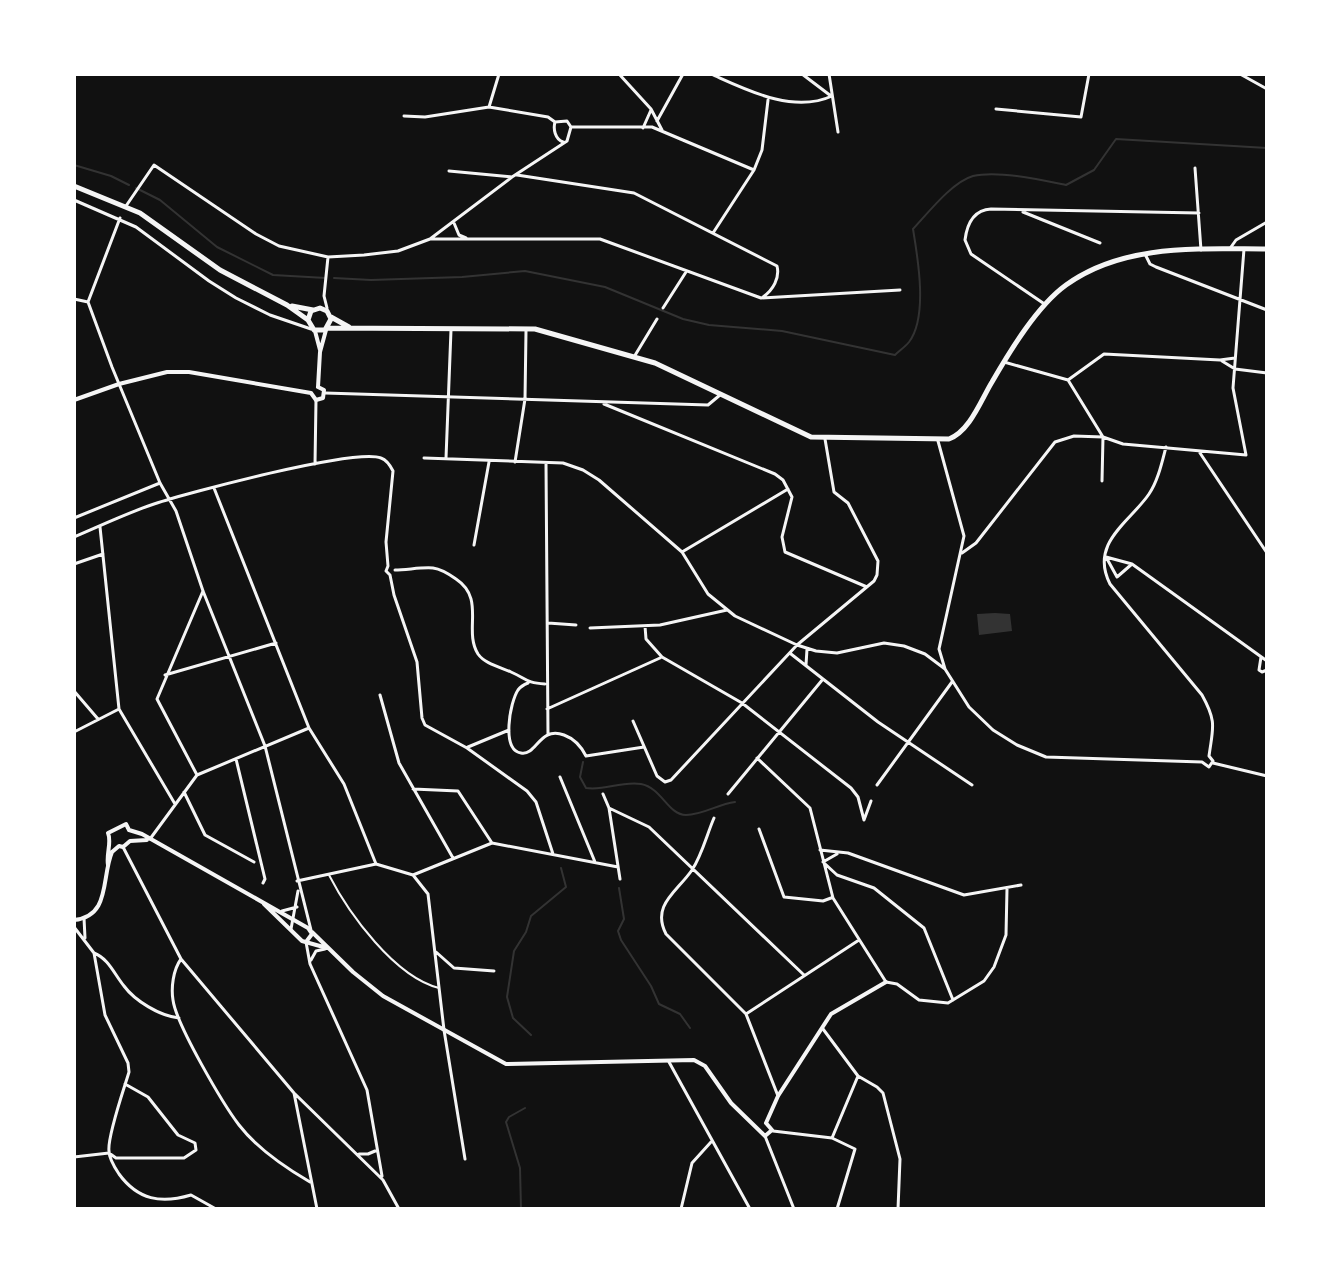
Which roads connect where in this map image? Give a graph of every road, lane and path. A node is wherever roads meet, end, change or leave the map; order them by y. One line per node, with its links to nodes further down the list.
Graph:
1 (499, 74): 12 (street)
2 (619, 74): 13 (street)
3 (683, 74): 16 (street)
4 (711, 74): 11 (street)
5 (802, 74): 10 (street)
6 (829, 74): 10 (street)
7 (1089, 74): 14 (street)
8 (1240, 74): 9 (street)
9 (1267, 89)
10 (832, 96): 11 (street); 21 (street)
11 (768, 100): 24 (street)
12 (489, 107): 15 (street); 17 (street)
13 (651, 109): 16 (street); 19 (street)
14 (996, 109)
15 (404, 116)
16 (657, 121): 20 (street)
17 (555, 122): 18 (street); 22 (street)
18 (571, 127): 19 (street); 22 (street)
19 (643, 128): 20 (street)
20 (662, 130): 24 (street)
21 (838, 132)
22 (565, 142): 26 (street)
23 (1195, 168): 31 (street)
24 (754, 170): 35 (street)
25 (449, 171): 26 (street)
26 (514, 176): 34 (street); 35 (street)
27 (74, 186): 29 (main road)
28 (74, 200): 32 (street)
29 (126, 206): 44 (street); 52 (main road)
30 (1020, 211): 31 (street); 38 (street); 53 (street)
31 (1199, 213): 42 (street)
32 (120, 218): 51 (street); 63 (street)
33 (1267, 222): 39 (street)
34 (454, 223): 36 (street); 37 (street)
35 (713, 233): 48 (street)
36 (430, 239): 37 (street); 44 (street)
37 (469, 240): 45 (street)
38 (1100, 243)
39 (1229, 249): 40 (main road); 42 (main road)
40 (1244, 249): 41 (main road); 50 (street)
41 (1267, 249)
42 (1201, 250): 43 (main road)
43 (1145, 254): 50 (street); 53 (main road)
44 (328, 257): 47 (street)
45 (686, 272): 48 (street); 54 (street)
46 (900, 290): 48 (street)
47 (324, 296): 55 (street); 57 (street)
48 (761, 298)
49 (74, 299): 51 (street)
50 (1240, 300): 56 (street); 67 (street)
51 (88, 302): 73 (street)
52 (287, 305): 55 (main road); 59 (main road)
53 (1046, 305): 69 (main road)
54 (663, 308)
55 (314, 309): 57 (main road); 59 (main road)
56 (1267, 310)
57 (329, 314): 60 (main road); 62 (main road)
58 (657, 319): 66 (street)
59 (308, 320): 63 (main road)
60 (350, 327): 62 (main road); 64 (main road)
61 (526, 328): 64 (main road); 66 (main road); 79 (street)
62 (327, 329): 63 (main road); 65 (street)
63 (314, 330): 65 (street)
64 (451, 330): 78 (street)
65 (320, 352): 74 (street)
66 (634, 357): 77 (main road)
67 (1236, 358): 68 (street); 70 (street)
68 (1220, 360): 70 (street); 72 (street)
69 (1004, 362): 72 (street); 85 (main road)
70 (1235, 369): 71 (street); 87 (street)
71 (1267, 373)
72 (1068, 380): 83 (street)
73 (119, 384): 75 (street); 80 (street); 95 (street)
74 (318, 387): 75 (street); 76 (street)
75 (311, 393): 81 (street)
76 (325, 393): 78 (street); 81 (street)
77 (720, 395): 82 (street); 84 (main road)
78 (449, 396): 79 (street); 89 (street)
79 (525, 399): 82 (street); 91 (street)
80 (74, 400)
81 (316, 400): 93 (street)
82 (602, 403): 97 (street)
83 (1103, 437): 86 (street); 94 (street); 103 (street)
84 (825, 439): 85 (main road); 115 (street)
85 (937, 439): 101 (street)
86 (1166, 447): 87 (street); 109 (street)
87 (1199, 452): 107 (street)
88 (424, 458): 89 (street)
89 (446, 458): 90 (street)
90 (489, 461): 91 (street); 104 (street)
91 (515, 462): 92 (street)
92 (546, 463): 105 (street); 118 (street)
93 (315, 464): 96 (street); 112 (street)
94 (1102, 481)
95 (160, 483): 98 (street); 99 (street)
96 (214, 488): 98 (street); 122 (street)
97 (788, 489): 105 (street); 115 (street)
98 (169, 499): 100 (street); 116 (street)
99 (74, 518)
100 (100, 526): 102 (street); 108 (street)
101 (964, 536): 103 (street); 106 (street)
102 (74, 537)
103 (976, 543): 106 (street)
104 (474, 545)
105 (682, 552): 117 (street)
106 (962, 553): 125 (street)
107 (1267, 553)
108 (103, 554): 110 (street); 143 (street)
109 (1106, 557): 111 (street); 111 (street); 156 (street)
110 (74, 564)
111 (1132, 564): 130 (street)
112 (388, 566): 113 (street); 114 (street)
113 (395, 570): 114 (street); 138 (street)
114 (390, 575): 155 (street)
115 (867, 587): 123 (street)
116 (203, 591): 128 (street); 135 (street)
117 (727, 610): 120 (street); 123 (street)
118 (547, 623): 119 (street); 139 (street)
119 (576, 625)
120 (645, 626): 121 (street); 129 (street)
121 (590, 628)
122 (276, 643): 128 (street); 147 (street)
123 (797, 645): 124 (street); 126 (street)
124 (808, 648): 127 (street); 132 (street)
125 (939, 649): 127 (street); 133 (street)
126 (790, 653): 132 (street); 142 (street)
127 (925, 654): 133 (street)
128 (230, 656): 135 (street); 153 (street)
129 (662, 657): 142 (street); 144 (street)
130 (1261, 657): 131 (street); 134 (street)
131 (1267, 661)
132 (806, 665): 136 (street)
133 (945, 669): 137 (street)
134 (1267, 670)
135 (165, 675): 161 (street)
136 (823, 679): 149 (street); 152 (street)
137 (952, 682): 152 (street); 159 (street)
138 (528, 683): 139 (street); 148 (street)
139 (545, 684): 144 (street)
140 (74, 691): 145 (street)
141 (380, 695): 166 (street)
142 (742, 703): 149 (street); 154 (street)
143 (119, 709): 145 (street); 171 (street)
144 (547, 709): 151 (street)
145 (98, 719): 150 (street)
146 (633, 721): 154 (street)
147 (309, 728): 153 (street); 188 (street)
148 (509, 730): 151 (street); 155 (street)
149 (781, 730): 157 (street); 170 (street)
150 (74, 732)
151 (548, 734): 154 (street)
152 (909, 741): 164 (street); 165 (street)
153 (265, 746): 158 (street); 197 (street)
154 (644, 747)
155 (467, 748): 182 (street)
156 (1209, 756): 159 (street); 160 (street)
157 (757, 758): 169 (street); 181 (street)
158 (236, 759): 161 (street); 198 (street)
159 (1202, 762): 160 (street)
160 (1213, 763): 162 (street)
161 (197, 775): 167 (street)
162 (1267, 776)
163 (560, 777): 186 (street)
164 (877, 785)
165 (972, 785)
166 (413, 789): 179 (street); 184 (street)
167 (184, 792): 171 (street); 185 (street)
168 (603, 794): 172 (street)
169 (728, 794)
170 (871, 801)
171 (175, 804): 177 (street)
172 (609, 808): 190 (street); 191 (street)
173 (714, 818): 191 (street)
174 (759, 829): 203 (street)
175 (129, 830): 176 (street); 177 (street); 178 (street)
176 (111, 839): 180 (street); 189 (street)
177 (150, 840): 178 (street); 202 (street)
178 (130, 841): 180 (street)
179 (492, 843): 182 (street); 184 (street)
180 (121, 846): 189 (street); 220 (street)
181 (820, 850): 183 (street); 187 (street)
182 (553, 854): 186 (street)
183 (837, 854): 187 (street); 201 (street)
184 (454, 859): 193 (street)
185 (254, 862)
186 (595, 862): 190 (street)
187 (823, 862): 194 (street); 195 (street)
188 (376, 864): 192 (street); 193 (street)
189 (108, 865): 206 (street)
190 (618, 867): 196 (street)
191 (693, 869): 223 (street); 227 (street)
192 (328, 874): 197 (street); 225 (street)
193 (413, 875): 218 (street)
194 (837, 875): 195 (street); 226 (street)
195 (827, 877): 203 (street)
196 (620, 879)
197 (297, 881): 200 (street)
198 (263, 883)
199 (1021, 885): 201 (street)
200 (299, 888): 204 (street); 212 (street)
201 (1007, 889): 226 (street)
202 (255, 897): 205 (street); 211 (street)
203 (833, 898): 215 (street)
204 (297, 907): 205 (street); 208 (street)
205 (279, 911): 208 (street)
206 (84, 918): 207 (street); 214 (street)
207 (74, 920)
208 (293, 920): 210 (street); 211 (street)
209 (74, 927): 214 (street)
210 (304, 927): 212 (street); 213 (street)
211 (291, 929): 213 (street)
212 (311, 931): 216 (street); 217 (street)
213 (299, 937): 216 (street)
214 (85, 938): 219 (street)
215 (859, 940): 223 (street); 224 (street)
216 (306, 942): 217 (street); 221 (street)
217 (329, 949): 221 (street); 230 (street)
218 (436, 952): 222 (street); 225 (street)
219 (94, 953): 228 (street); 233 (street)
220 (181, 959): 228 (street); 234 (street)
221 (310, 964): 242 (street)
222 (494, 971)
223 (804, 975): 227 (street)
224 (886, 982): 226 (street); 229 (street)
225 (439, 988): 230 (street)
226 (953, 1000)
227 (746, 1014): 235 (street)
228 (179, 1018): 248 (street)
229 (821, 1026): 232 (street); 235 (street)
230 (444, 1030): 231 (street); 246 (street)
231 (668, 1060): 237 (street); 241 (street)
232 (858, 1076): 240 (street); 256 (street)
233 (125, 1084): 243 (street); 243 (street)
234 (294, 1093): 244 (street); 248 (street)
235 (778, 1096): 236 (street)
236 (766, 1123): 237 (street); 238 (street)
237 (759, 1128): 239 (street)
238 (772, 1130): 239 (street); 240 (street)
239 (765, 1136): 254 (street)
240 (832, 1138): 255 (street)
241 (712, 1141): 252 (street); 253 (street)
242 (375, 1150): 244 (street); 247 (street)
243 (109, 1153): 245 (street); 249 (street)
244 (359, 1154): 247 (street)
245 (74, 1157)
246 (465, 1159)
247 (383, 1180): 251 (street)
248 (310, 1182): 250 (street)
249 (216, 1209)
250 (317, 1209)
251 (399, 1209)
252 (681, 1209)
253 (750, 1209)
254 (794, 1209)
255 (837, 1209)
256 (898, 1209)

